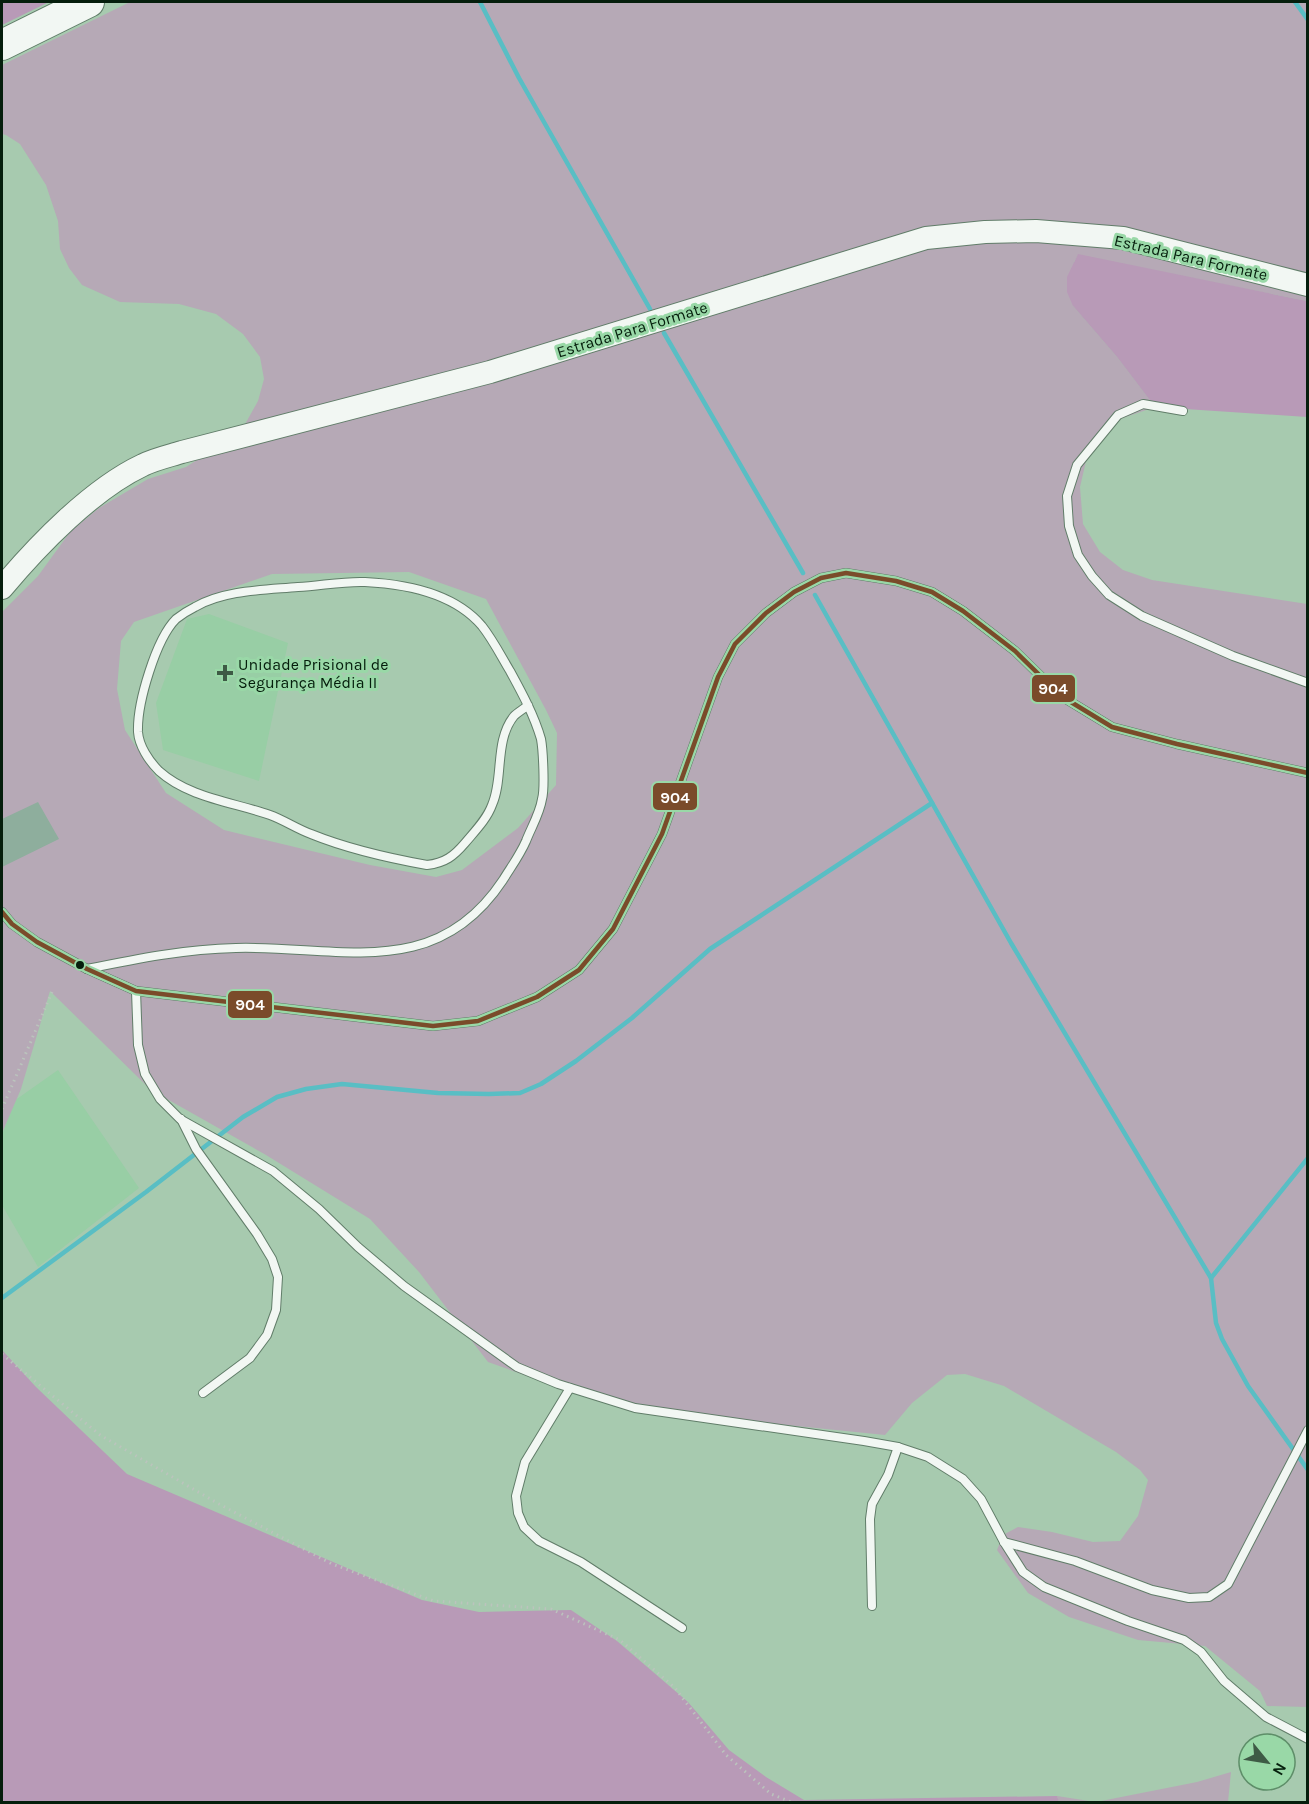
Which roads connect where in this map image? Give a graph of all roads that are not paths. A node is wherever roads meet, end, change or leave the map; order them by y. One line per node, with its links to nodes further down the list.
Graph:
1 (89, 2): 2 (highway)
2 (2, 45)
3 (1308, 285): 5 (street, Estrada Para Formate)
4 (1183, 411): 6 (lane)
5 (2, 588)
6 (1308, 683)
7 (528, 705): 7 (lane); 10 (lane)
8 (1308, 773): 11 (lane)
9 (2, 912): 10 (lane)
10 (87, 969): 11 (lane)
11 (136, 991): 12 (lane)
12 (180, 1119): 13 (lane); 14 (lane)
13 (570, 1388): 16 (lane); 19 (lane)
14 (203, 1393)
15 (1308, 1430): 17 (lane)
16 (898, 1447): 17 (lane); 18 (lane)
17 (1004, 1542): 20 (lane)
18 (872, 1606)
19 (682, 1628)
20 (1308, 1739)

